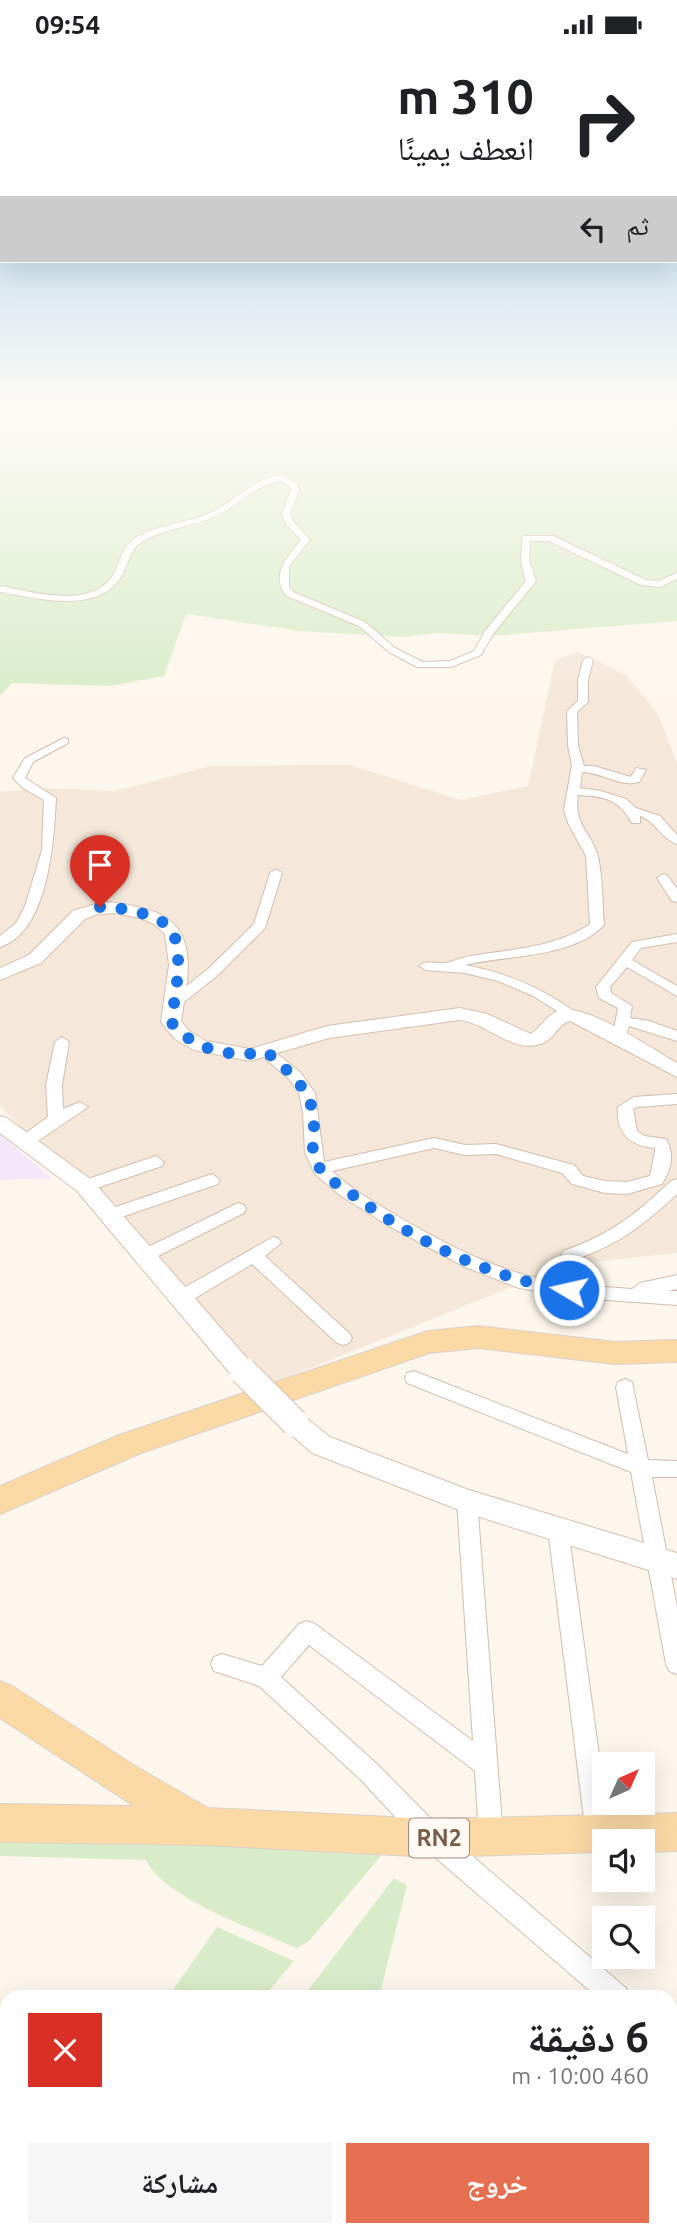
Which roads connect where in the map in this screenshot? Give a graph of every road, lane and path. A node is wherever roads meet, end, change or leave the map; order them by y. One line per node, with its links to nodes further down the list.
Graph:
1 (227, 507): 4 (street)
2 (289, 507): 3 (street)
3 (677, 576)
4 (0, 589)
5 (589, 660): 7 (street)
6 (64, 741): 15 (street)
7 (577, 769): 8 (street); 9 (street)
8 (640, 770)
9 (572, 792): 10 (street); 18 (street)
10 (677, 839)
11 (276, 873): 21 (street)
12 (663, 878): 13 (street)
13 (677, 898)
14 (677, 938): 16 (street)
15 (0, 943)
16 (624, 961): 20 (street); 23 (street)
17 (426, 966): 18 (street)
18 (450, 967): 22 (street)
19 (0, 975): 21 (street)
20 (677, 992)
21 (174, 1003): 26 (street)
22 (570, 1015): 23 (street); 26 (street)
23 (621, 1030): 24 (street); 27 (street)
24 (677, 1036)
25 (62, 1042): 30 (street)
26 (267, 1052): 34 (street)
27 (674, 1072)
28 (677, 1099): 34 (street)
29 (80, 1107): 30 (street)
30 (56, 1119): 32 (street)
31 (0, 1123): 32 (street)
32 (26, 1141): 37 (street)
33 (156, 1162): 37 (street)
34 (320, 1168): 44 (street)
35 (212, 1180): 39 (street)
36 (677, 1185): 44 (street)
37 (85, 1186): 39 (street)
38 (239, 1209): 41 (street)
39 (110, 1215): 41 (street)
40 (273, 1243): 42 (street)
41 (144, 1256): 46 (street)
42 (254, 1256): 46 (street); 48 (street)
43 (677, 1282): 45 (street)
44 (569, 1290): 45 (street)
45 (617, 1294): 47 (street)
46 (180, 1298): 55 (street, bridge)
47 (677, 1298)
48 (343, 1338)
49 (677, 1351): 54 (main road)
50 (414, 1378): 52 (street)
51 (625, 1387): 52 (street)
52 (642, 1468): 53 (street); 57 (street)
53 (677, 1469)
54 (4, 1499)
55 (467, 1501): 56 (street); 62 (street)
56 (558, 1529): 57 (street); 65 (street)
57 (671, 1562): 59 (street)
58 (222, 1664): 60 (street)
59 (677, 1664)
60 (266, 1678): 62 (street); 69 (street)
61 (0, 1697): 64 (main road, RN2)
62 (486, 1765): 70 (street)
63 (0, 1823): 64 (main road, RN2)
64 (202, 1826): 69 (main road, RN2)
65 (597, 1829)
66 (677, 1832): 67 (main road, RN2)
67 (655, 1833)
68 (592, 1835): 70 (main road, RN2)
69 (432, 1838): 70 (main road, RN2); 71 (street)
70 (491, 1838)
71 (609, 1990)

